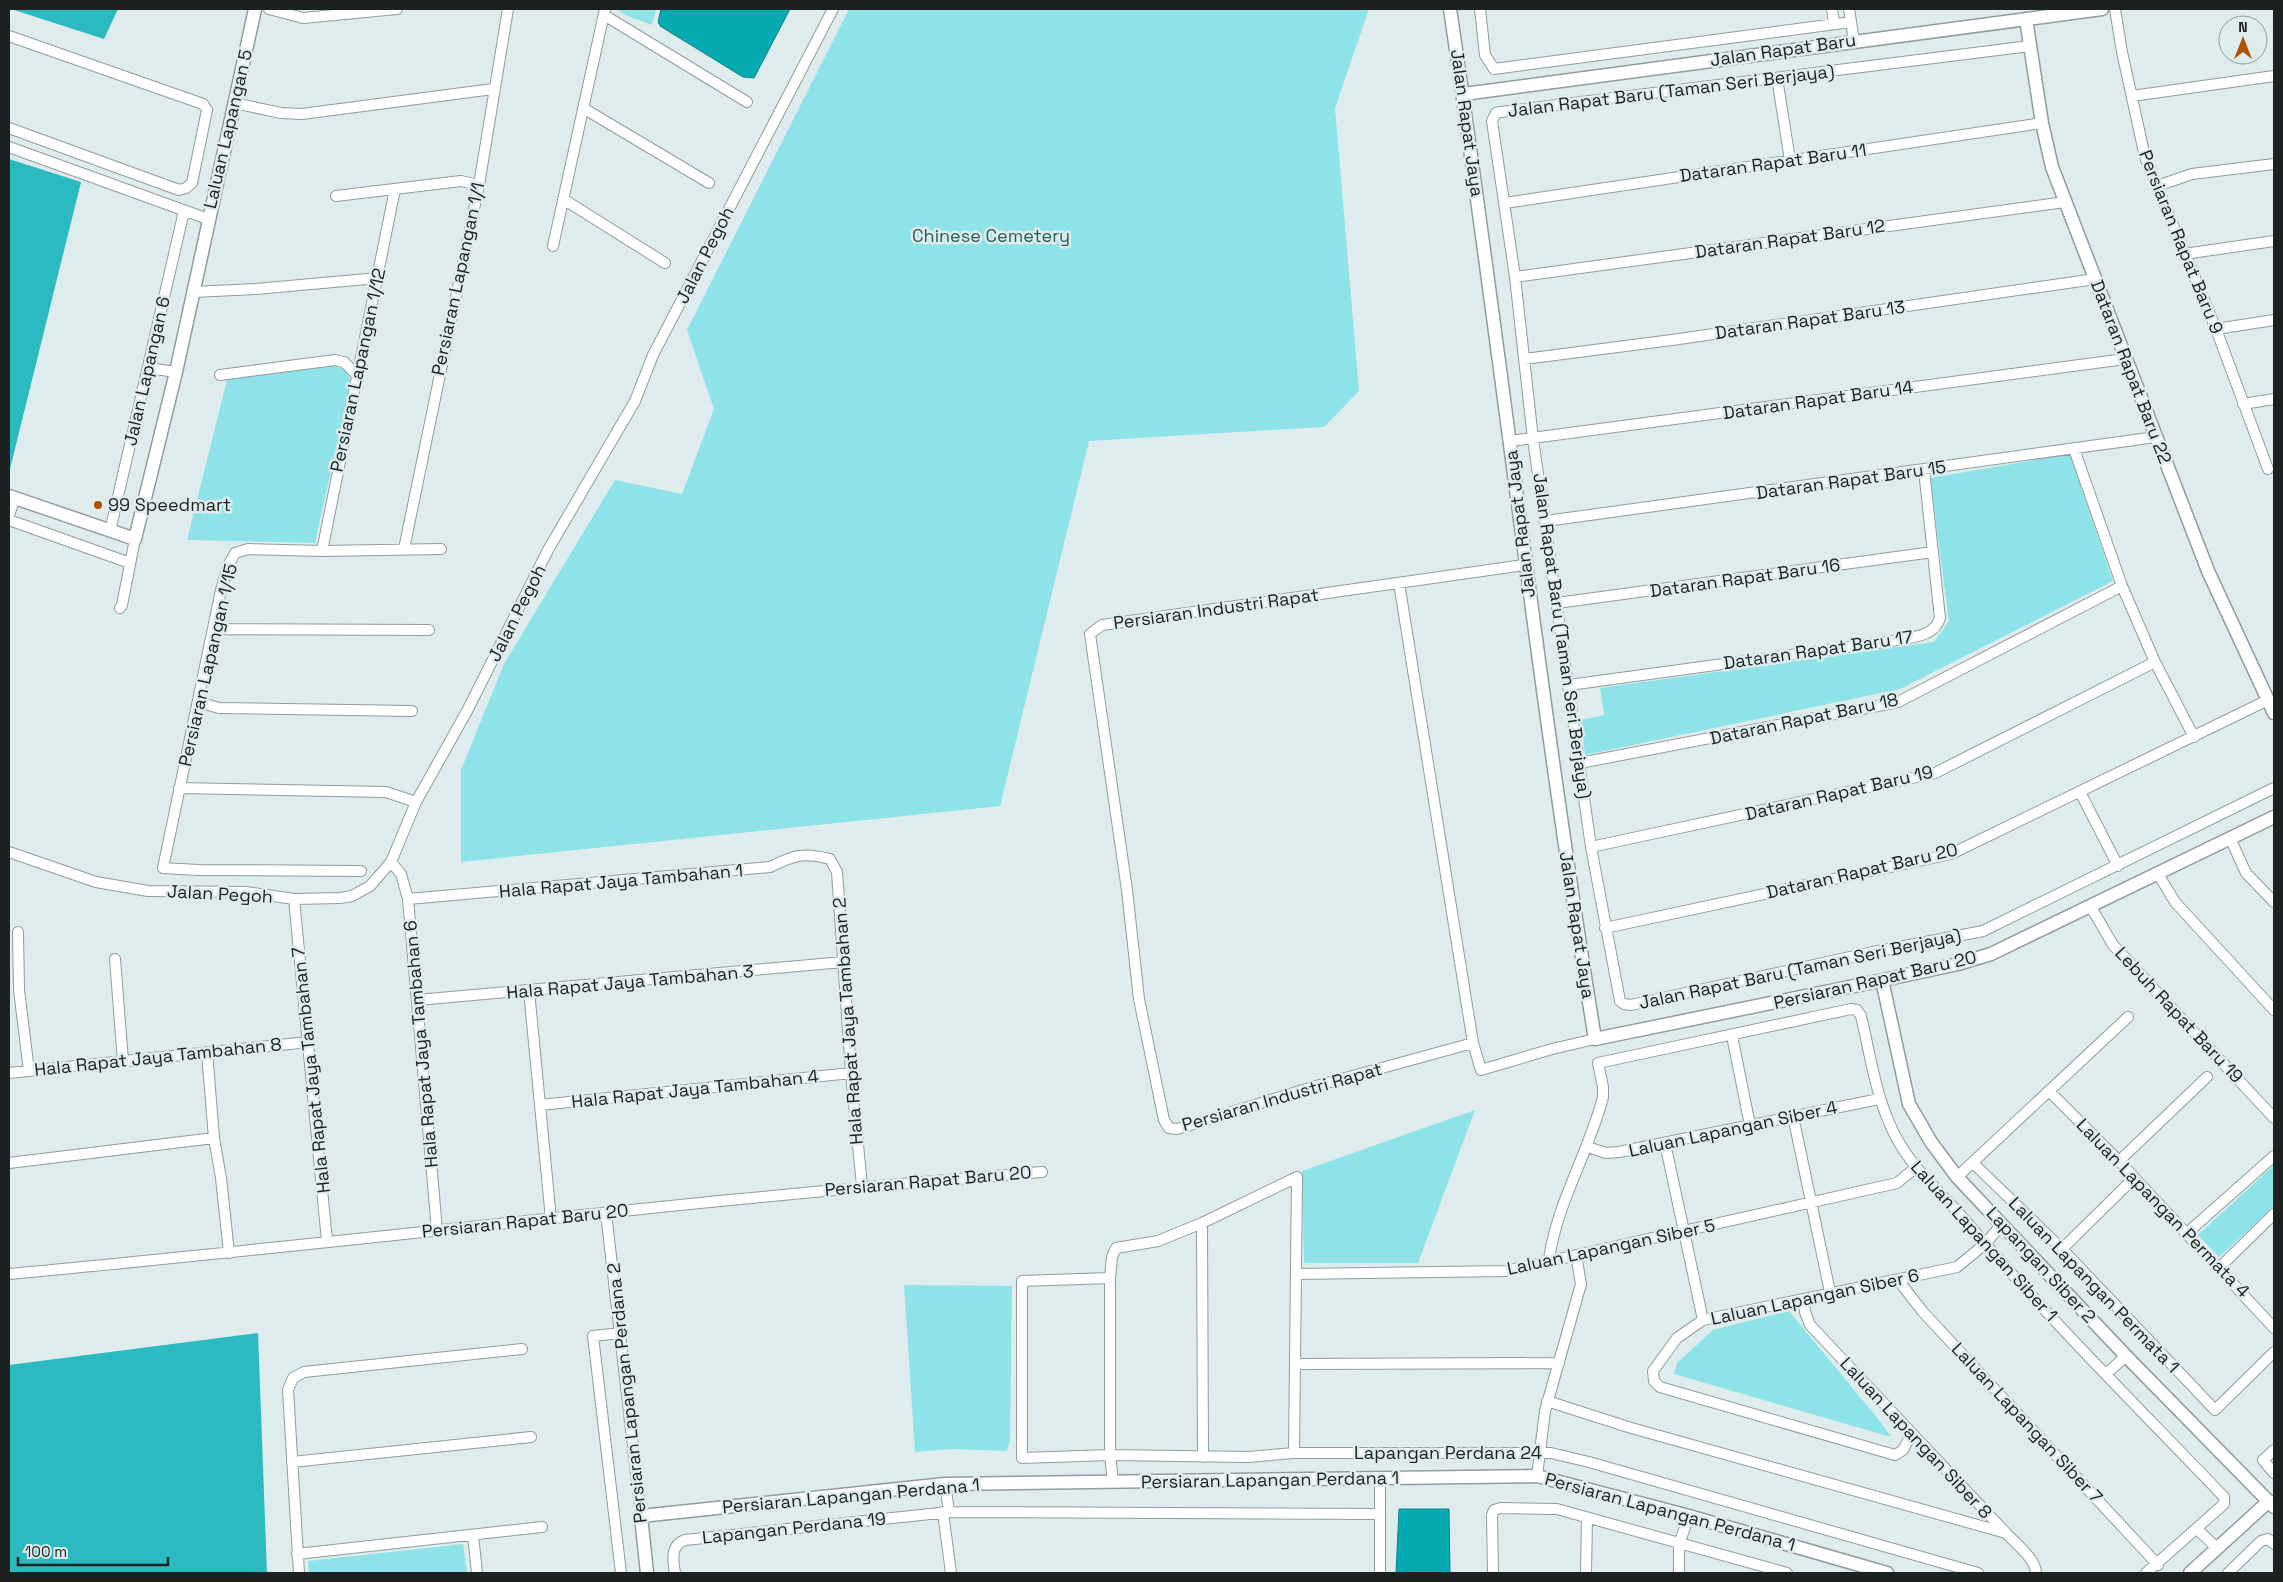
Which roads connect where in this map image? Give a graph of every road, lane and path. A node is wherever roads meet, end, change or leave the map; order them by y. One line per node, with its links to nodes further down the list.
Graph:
1 (255, 9): 26 (street, Laluan Lapangan 5)
2 (269, 9): 3 (street)
3 (397, 9)
4 (508, 9): 22 (street, Persiaran Lapangan 1/1)
5 (833, 9): 96 (street, Jalan Pegoh)
6 (1450, 9): 23 (street, Jalan Rapat Jaya)
7 (1480, 9): 19 (street, Jalan Rapat Jaya)
8 (1832, 9): 15 (street)
9 (1849, 9): 14 (street)
10 (2102, 9): 13 (street, Jalan Rapat Baru)
11 (2115, 9): 24 (street, Persiaran Rapat Baru 9)
12 (604, 12): 25 (street); 27 (street)
13 (2026, 19): 17 (street, Jalan Rapat Baru); 18 (street, Dataran Rapat Baru 22)
14 (1851, 22): 15 (street, Jalan Rapat Baru); 17 (street)
15 (1834, 23): 19 (street, Jalan Rapat Baru)
16 (9, 36): 29 (street)
17 (1854, 41): 23 (street, Jalan Rapat Baru)
18 (2030, 46): 21 (street, Jalan Rapat Baru (Taman Seri Berjaya)); 28 (street, Dataran Rapat Baru 22)
19 (1485, 55)
20 (2274, 76): 24 (street)
21 (1777, 78): 31 (street); 40 (street, Jalan Rapat Baru (Taman Seri Berjaya))
22 (493, 89): 26 (street); 34 (street, Persiaran Lapangan 1/1)
23 (1464, 94): 63 (street, Jalan Rapat Jaya)
24 (2132, 96): 35 (street, Persiaran Rapat Baru 9)
25 (747, 102)
26 (234, 103): 42 (street, Laluan Lapangan 5)
27 (583, 108): 33 (street); 38 (street)
28 (2042, 123): 31 (street, Dataran Rapat Baru 11); 39 (street, Dataran Rapat Baru 22)
29 (9, 128)
30 (9, 148): 41 (street, Laluan Lapangan 5)
31 (1790, 160): 40 (street, Dataran Rapat Baru 11)
32 (2274, 164): 35 (street)
33 (709, 183)
34 (479, 185): 36 (street); 73 (street, Persiaran Lapangan 1/1)
35 (2157, 186): 45 (street, Persiaran Rapat Baru 9)
36 (395, 189): 37 (street); 48 (street, Persiaran Lapangan 1/12)
37 (336, 196)
38 (563, 199): 44 (street); 46 (street)
39 (2065, 202): 47 (street, Dataran Rapat Baru 12); 49 (street, Dataran Rapat Baru 22)
40 (1504, 203): 47 (street, Jalan Rapat Baru (Taman Seri Berjaya))
41 (184, 211): 42 (street, Laluan Lapangan 5); 55 (street, Jalan Lapangan 6)
42 (208, 219): 50 (street)
43 (2274, 240): 45 (street)
44 (553, 246)
45 (2184, 254): 52 (street, Persiaran Rapat Baru 9)
46 (665, 263)
47 (1515, 277): 53 (street, Jalan Rapat Baru (Taman Seri Berjaya))
48 (378, 278): 50 (street); 57 (street, Persiaran Lapangan 1/12)
49 (2095, 279): 53 (street, Dataran Rapat Baru 13); 54 (street, Dataran Rapat Baru 22)
50 (193, 292): 56 (street)
51 (2274, 320): 52 (street)
52 (2216, 329): 60 (street, Persiaran Rapat Baru 9)
53 (1524, 359): 62 (street, Jalan Rapat Baru (Taman Seri Berjaya))
54 (2126, 359): 61 (street, Dataran Rapat Baru 22); 62 (street, Dataran Rapat Baru 14)
55 (148, 368): 56 (street); 71 (street, Jalan Lapangan 6)
56 (176, 372): 72 (street)
57 (357, 375): 58 (street); 75 (street, Persiaran Lapangan 1/12)
58 (220, 376)
59 (2274, 399): 60 (street)
60 (2243, 404): 65 (street, Persiaran Rapat Baru 9)
61 (2156, 437): 64 (street, Dataran Rapat Baru 15); 87 (street, Dataran Rapat Baru 22)
62 (1533, 439): 63 (street, Dataran Rapat Baru 14); 70 (street, Jalan Rapat Baru (Taman Seri Berjaya))
63 (1510, 441): 78 (street, Jalan Rapat Jaya)
64 (2074, 450): 66 (street, Dataran Rapat Baru 15); 80 (street)
65 (2268, 468)
66 (1924, 470): 70 (street, Dataran Rapat Baru 15); 76 (street, Dataran Rapat Baru 17)
67 (12, 497): 68 (street); 71 (street)
68 (9, 515)
69 (9, 520): 77 (street)
70 (1546, 521): 81 (street, Jalan Rapat Baru (Taman Seri Berjaya))
71 (110, 531): 72 (street)
72 (135, 539): 77 (street)
73 (404, 549): 74 (street, Persiaran Lapangan 1/15); 75 (street, Persiaran Lapangan 1/15)
74 (441, 549)
75 (322, 551): 83 (street, Persiaran Lapangan 1/15)
76 (1934, 552): 81 (street, Dataran Rapat Baru 16); 86 (street, Dataran Rapat Baru 17)
77 (130, 563): 82 (street)
78 (1524, 565): 79 (street, Persiaran Industri Rapat); 120 (street, Jalan Rapat Jaya)
79 (1399, 583): 122 (street); 122 (street, Persiaran Industri Rapat)
80 (2122, 586): 85 (street); 92 (street, Dataran Rapat Baru 18)
81 (1557, 603): 86 (street, Jalan Rapat Baru (Taman Seri Berjaya))
82 (120, 608)
83 (213, 629): 84 (street); 88 (street, Persiaran Lapangan 1/15)
84 (429, 630)
85 (2155, 662): 91 (street); 99 (street, Dataran Rapat Baru 19)
86 (1569, 684): 92 (street, Jalan Rapat Baru (Taman Seri Berjaya))
87 (2268, 700): 90 (street, Dataran Rapat Baru 22); 91 (street, Dataran Rapat Baru 20)
88 (198, 702): 89 (street); 93 (street, Persiaran Lapangan 1/15)
89 (412, 710)
90 (2274, 713)
91 (2194, 737): 95 (street, Dataran Rapat Baru 20)
92 (1580, 763): 99 (street, Jalan Rapat Baru (Taman Seri Berjaya))
93 (179, 788): 96 (street); 104 (street, Persiaran Lapangan 1/15)
94 (2274, 788): 103 (street, Jalan Rapat Baru (Taman Seri Berjaya))
95 (2080, 792): 103 (street); 110 (street, Dataran Rapat Baru 20)
96 (416, 802): 102 (street, Jalan Pegoh)
97 (2274, 817): 98 (street, Persiaran Rapat Baru 20)
98 (2230, 838): 105 (street, Persiaran Rapat Baru 20); 108 (street)
99 (1591, 847): 110 (street, Jalan Rapat Baru (Taman Seri Berjaya))
100 (9, 852): 106 (street, Jalan Pegoh)
101 (830, 859): 107 (street, Hala Rapat Jaya Tambahan 1); 113 (street, Hala Rapat Jaya Tambahan 2)
102 (391, 862): 106 (street, Jalan Pegoh); 107 (street, Hala Rapat Jaya Tambahan 6)
103 (2118, 866): 110 (street, Jalan Rapat Baru (Taman Seri Berjaya))
104 (361, 871)
105 (2158, 874): 109 (street, Persiaran Rapat Baru 20); 117 (street)
106 (294, 899): 121 (street, Hala Rapat Jaya Tambahan 7)
107 (408, 899): 116 (street, Hala Rapat Jaya Tambahan 6)
108 (2274, 902)
109 (2091, 907): 114 (street, Persiaran Rapat Baru 20); 133 (street, Lebuh Rapat Baru 19)
110 (1605, 928)
111 (18, 932): 125 (street)
112 (115, 959): 124 (street)
113 (842, 962): 115 (street, Hala Rapat Jaya Tambahan 3); 127 (street, Hala Rapat Jaya Tambahan 2)
114 (1882, 980): 120 (street, Persiaran Rapat Baru 20); 144 (street, Lapangan Siber 2)
115 (528, 991): 116 (street, Hala Rapat Jaya Tambahan 3); 131 (street)
116 (417, 1000): 153 (street, Hala Rapat Jaya Tambahan 6)
117 (2274, 1010)
118 (2128, 1017): 129 (street)
119 (1732, 1036): 130 (street, Laluan Lapangan Siber 1); 134 (street); 137 (street, Laluan Lapangan Siber 1)
120 (1595, 1040): 122 (street, Persiaran Rapat Baru 20)
121 (308, 1042): 123 (street, Hala Rapat Jaya Tambahan 8); 156 (street, Hala Rapat Jaya Tambahan 7)
122 (1473, 1043)
123 (207, 1052): 124 (street, Hala Rapat Jaya Tambahan 8); 135 (street)
124 (122, 1061): 125 (street, Hala Rapat Jaya Tambahan 8)
125 (29, 1071): 126 (street, Hala Rapat Jaya Tambahan 8)
126 (9, 1073)
127 (851, 1073): 131 (street, Hala Rapat Jaya Tambahan 4); 146 (street, Hala Rapat Jaya Tambahan 2)
128 (2207, 1077): 139 (street)
129 (2049, 1091): 139 (street, Laluan Lapangan Permata 4); 141 (street)
130 (1879, 1099): 132 (street, Laluan Lapangan Siber 4); 142 (street, Laluan Lapangan Siber 1)
131 (540, 1105): 150 (street)
132 (1793, 1116): 134 (street, Laluan Lapangan Siber 4); 147 (street)
133 (2274, 1118)
134 (1750, 1125): 136 (street, Laluan Lapangan Siber 4)
135 (214, 1138): 140 (street); 159 (street)
136 (1665, 1143): 137 (street, Laluan Lapangan Siber 4); 154 (street)
137 (1587, 1147): 161 (street)
138 (2274, 1156): 155 (street)
139 (2119, 1161): 145 (street, Laluan Lapangan Permata 4)
140 (9, 1163)
141 (1973, 1163): 144 (street); 158 (street, Laluan Lapangan Permata 1)
142 (1914, 1168): 147 (street, Laluan Lapangan Siber 5); 157 (street, Laluan Lapangan Siber 1)
143 (1042, 1172): 146 (street, Persiaran Rapat Baru 20)
144 (1957, 1177): 152 (street, Lapangan Siber 2)
145 (2134, 1178): 155 (street, Laluan Lapangan Permata 4); 158 (street)
146 (862, 1186): 148 (street, Persiaran Rapat Baru 20)
147 (1811, 1203): 154 (street, Laluan Lapangan Siber 5); 167 (street)
148 (606, 1213): 150 (street, Persiaran Rapat Baru 20); 171 (street, Persiaran Lapangan Perdana 2)
149 (2274, 1214): 162 (street)
150 (551, 1218): 153 (street, Persiaran Rapat Baru 20)
151 (1202, 1223): 164 (street); 165 (street); 185 (street)
152 (2002, 1224): 157 (street, Laluan Lapangan Siber 6); 174 (street, Lapangan Siber 2)
153 (436, 1230): 156 (street, Persiaran Rapat Baru 20)
154 (1684, 1232): 160 (street, Laluan Lapangan Siber 5); 169 (street)
155 (2188, 1233): 162 (street, Laluan Lapangan Permata 4)
156 (327, 1241): 159 (street, Persiaran Rapat Baru 20)
157 (1985, 1244): 166 (street, Laluan Lapangan Siber 6); 177 (street, Laluan Lapangan Siber 1)
158 (2062, 1249): 173 (street, Laluan Lapangan Permata 1)
159 (229, 1253): 163 (street, Persiaran Rapat Baru 20)
160 (1576, 1256): 161 (street, Laluan Lapangan Siber 5); 175 (street)
161 (1549, 1260): 164 (street, Laluan Lapangan Siber 5)
162 (2219, 1268): 170 (street, Laluan Lapangan Permata 4)
163 (9, 1274)
164 (1296, 1274): 176 (street)
165 (1110, 1278): 184 (street); 184 (street, Lapangan Perdana 24)
166 (1898, 1280): 167 (street, Laluan Lapangan Siber 6); 206 (street, Laluan Lapangan Siber 7)
167 (1830, 1292): 168 (street, Laluan Lapangan Siber 6)
168 (1804, 1300): 169 (street, Laluan Lapangan Siber 6); 179 (street, Laluan Lapangan Siber 8)
169 (1702, 1320): 179 (street, Laluan Lapangan Siber 6)
170 (2274, 1328)
171 (621, 1333): 195 (street, Persiaran Lapangan Perdana 2); 210 (street)
172 (522, 1349): 186 (street)
173 (2274, 1352)
174 (2126, 1356): 177 (street); 192 (street, Lapangan Siber 2)
175 (1558, 1363): 176 (street); 178 (street)
176 (1295, 1364): 182 (street)
177 (2106, 1374): 199 (street, Laluan Lapangan Siber 1)
178 (1547, 1402): 183 (street); 200 (street)
179 (1912, 1433): 200 (street, Laluan Lapangan Siber 8)
180 (531, 1437): 186 (street)
181 (2274, 1450): 187 (street)
182 (1294, 1453): 183 (street, Lapangan Perdana 24); 185 (street, Lapangan Perdana 24)
183 (1539, 1453): 188 (street); 220 (street, Lapangan Perdana 24)
184 (1110, 1456): 185 (street, Lapangan Perdana 24); 190 (street)
185 (1203, 1457)
186 (292, 1462): 205 (street)
187 (2274, 1473)
188 (1537, 1476): 189 (street, Persiaran Lapangan Perdana 1); 196 (street, Persiaran Lapangan Perdana 1)
189 (1380, 1479): 190 (street, Persiaran Lapangan Perdana 1); 194 (street)
190 (1113, 1482): 191 (street, Persiaran Lapangan Perdana 1)
191 (944, 1484): 193 (street); 195 (street, Persiaran Lapangan Perdana 1)
192 (2271, 1504): 204 (street)
193 (946, 1512): 194 (street, Lapangan Perdana 19); 212 (street, Lapangan Perdana 19); 213 (street)
194 (1380, 1514): 214 (street)
195 (641, 1516): 211 (street, Persiaran Lapangan Perdana 2)
196 (1689, 1516): 202 (street); 219 (street, Persiaran Lapangan Perdana 1)
197 (1587, 1518): 202 (street); 215 (street); 216 (street)
198 (542, 1527): 201 (street)
199 (2197, 1529): 204 (street); 206 (street)
200 (2006, 1533): 221 (street, Laluan Lapangan Siber 8)
201 (473, 1535): 205 (street); 209 (street)
202 (1679, 1544): 217 (street); 218 (street)
203 (2274, 1544): 223 (street)
204 (2216, 1548): 207 (street)
205 (297, 1554): 208 (street)
206 (2158, 1565): 222 (street)
207 (2196, 1571)
208 (299, 1573)
209 (477, 1573)
210 (621, 1573)
211 (647, 1573)
212 (675, 1573)
213 (951, 1573)
214 (1380, 1573)
215 (1493, 1573)
216 (1586, 1573)
217 (1679, 1573)
218 (1787, 1573)
219 (1887, 1573)
220 (1978, 1573)
221 (2036, 1573)
222 (2146, 1573)
223 (2228, 1573)

